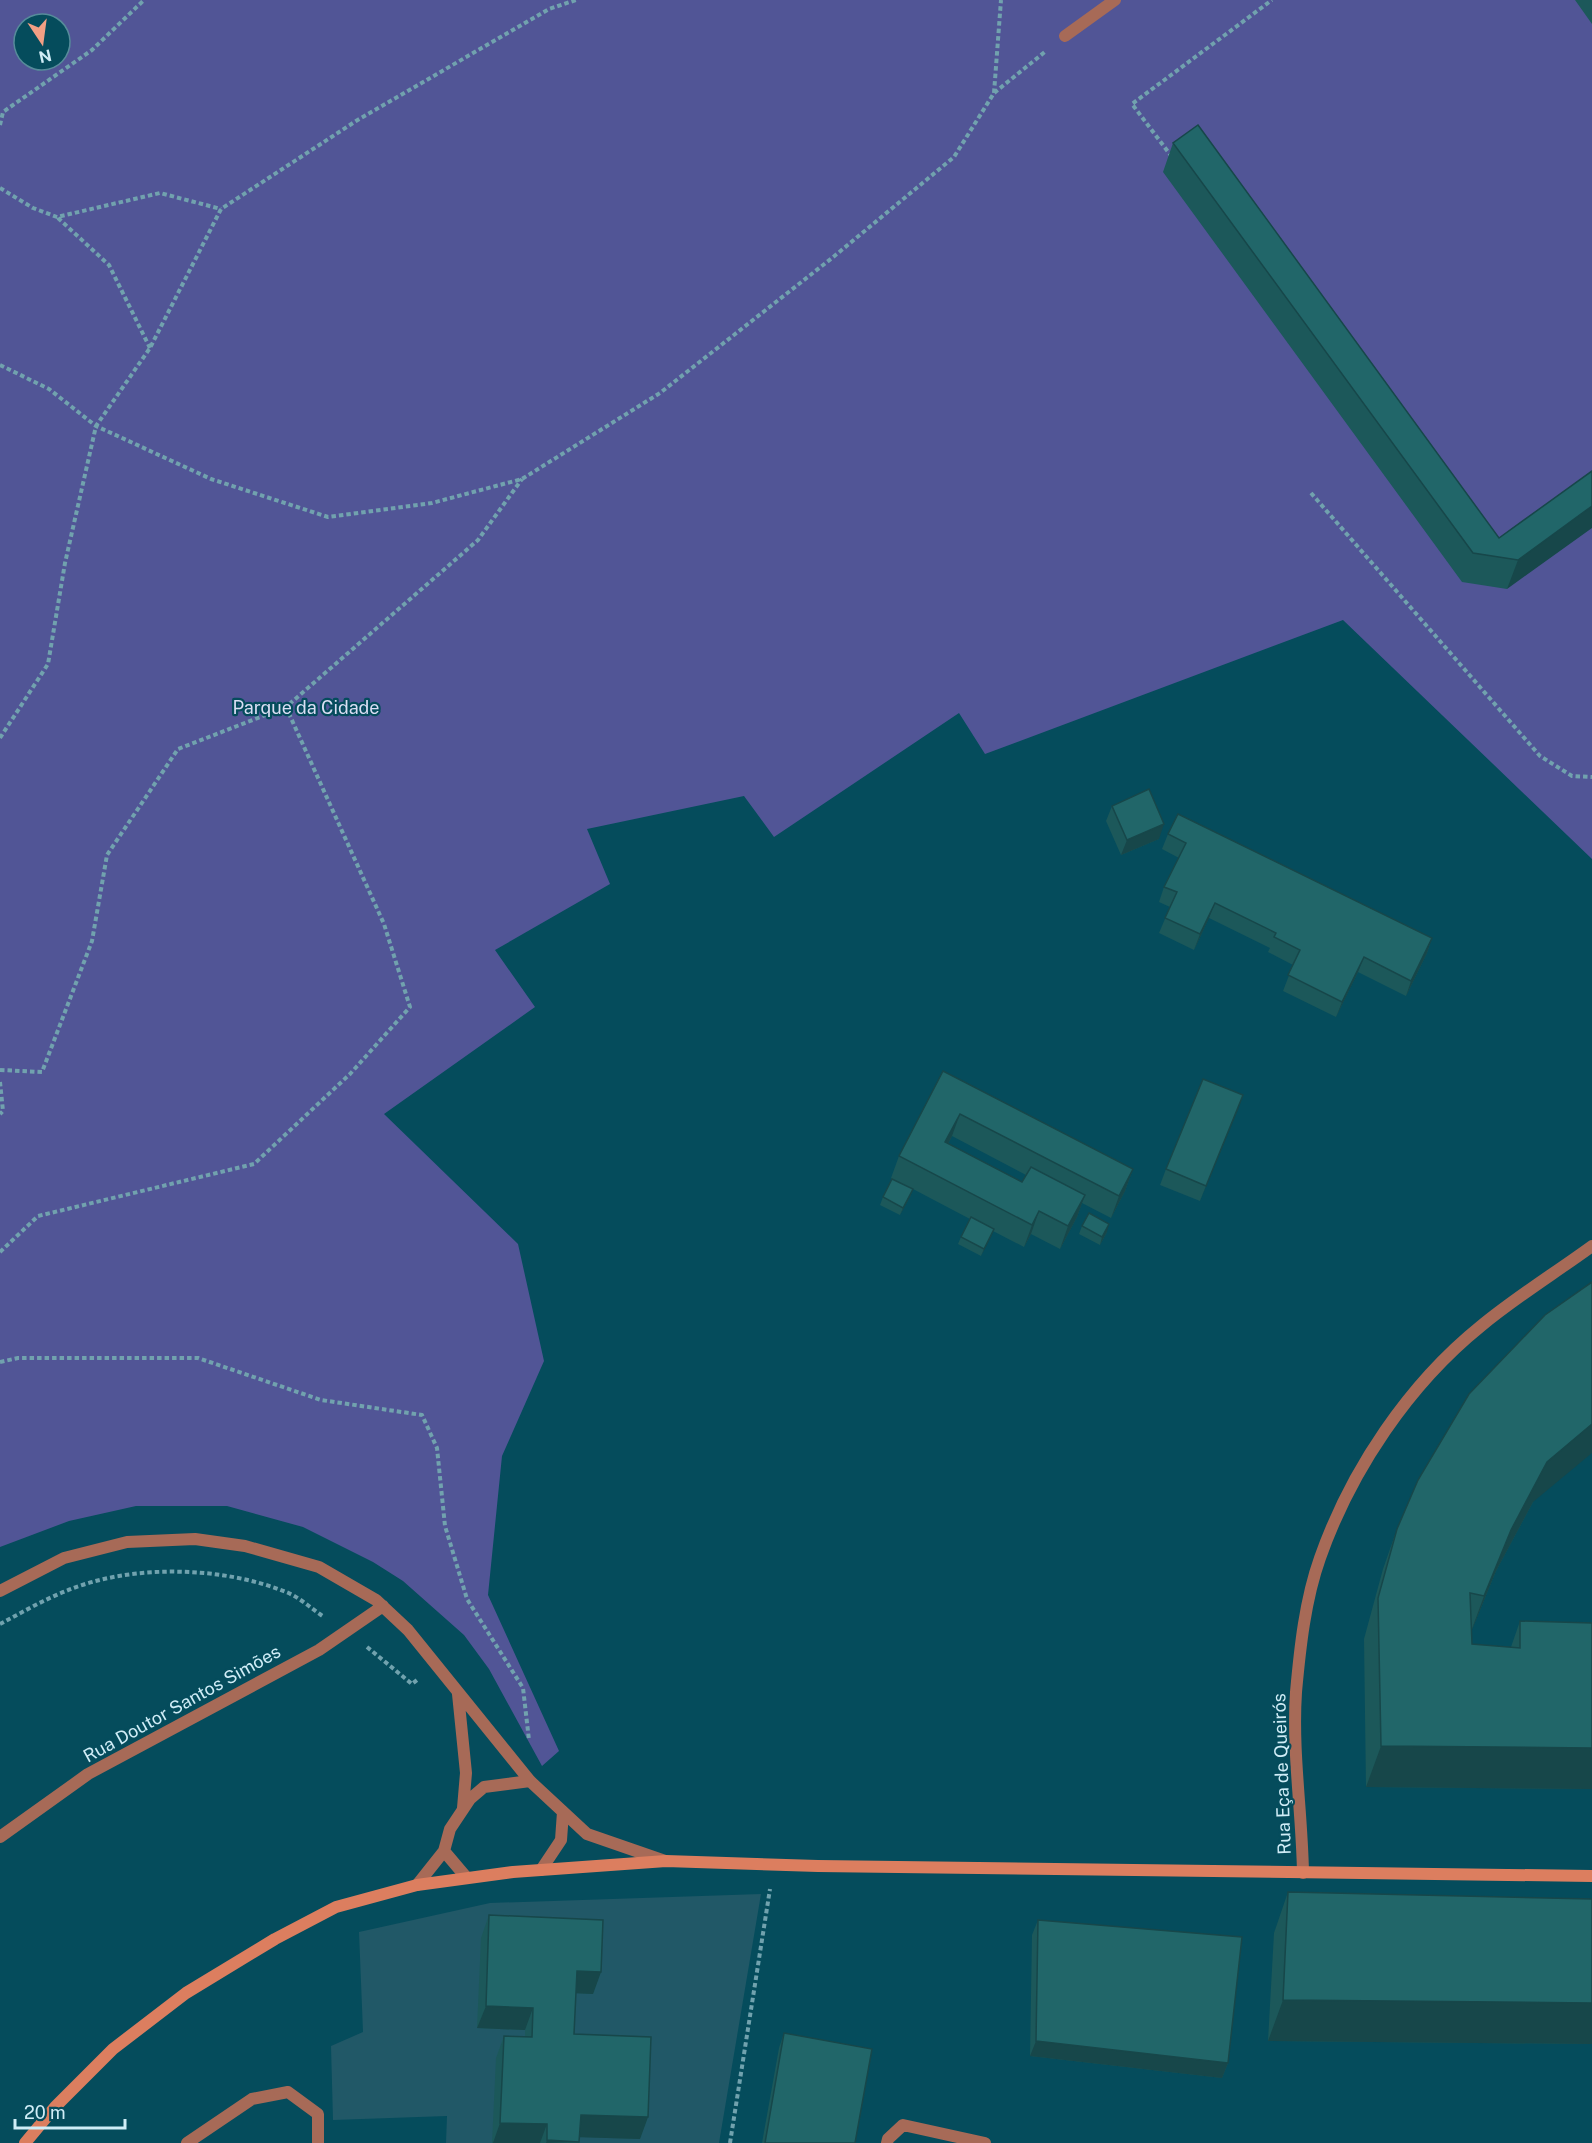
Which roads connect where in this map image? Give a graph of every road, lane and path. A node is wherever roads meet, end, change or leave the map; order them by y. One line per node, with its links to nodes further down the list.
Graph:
1 (144, 0): 8 (path)
2 (576, 0): 11 (path)
3 (1001, 0): 7 (path)
4 (1115, 0): 6 (street)
5 (1272, 0): 9 (path)
6 (1065, 36): 7 (path)
7 (994, 93): 16 (path)
8 (0, 125)
9 (1176, 162)
10 (0, 188): 12 (path)
11 (221, 209): 12 (path); 13 (path)
12 (57, 217): 13 (path)
13 (150, 348): 15 (path)
14 (0, 365): 15 (path)
15 (96, 426): 16 (path); 19 (path)
16 (522, 479): 18 (path)
17 (1311, 493): 20 (path)
18 (286, 706): 21 (path); 25 (path)
19 (0, 738)
20 (1592, 777)
21 (0, 1070)
22 (0, 1082): 23 (path)
23 (0, 1114)
24 (1592, 1246): 42 (street, Rua Eça de Queirós)
25 (0, 1252)
26 (0, 1362): 33 (path)
27 (0, 1591): 28 (street)
28 (383, 1606): 30 (street, Rua Doutor Santos Simões); 32 (street)
29 (0, 1624): 30 (path)
30 (345, 1631): 31 (path); 37 (street, Rua Doutor Santos Simões)
31 (420, 1678)
32 (458, 1693): 34 (street); 35 (street)
33 (523, 1738)
34 (530, 1781): 35 (street); 36 (street)
35 (463, 1809): 38 (street)
36 (563, 1812): 39 (street); 41 (street)
37 (0, 1837)
38 (444, 1851): 44 (street); 45 (street)
39 (666, 1861): 40 (street); 41 (street)
40 (774, 1864): 42 (street); 49 (path)
41 (541, 1870): 44 (street)
42 (1303, 1873): 43 (street)
43 (1592, 1876)
44 (466, 1877): 45 (street)
45 (417, 1885): 46 (street)
46 (25, 2143)
47 (187, 2143): 48 (street)
48 (318, 2143)
49 (730, 2143)
50 (887, 2143): 51 (street)
51 (985, 2143)

